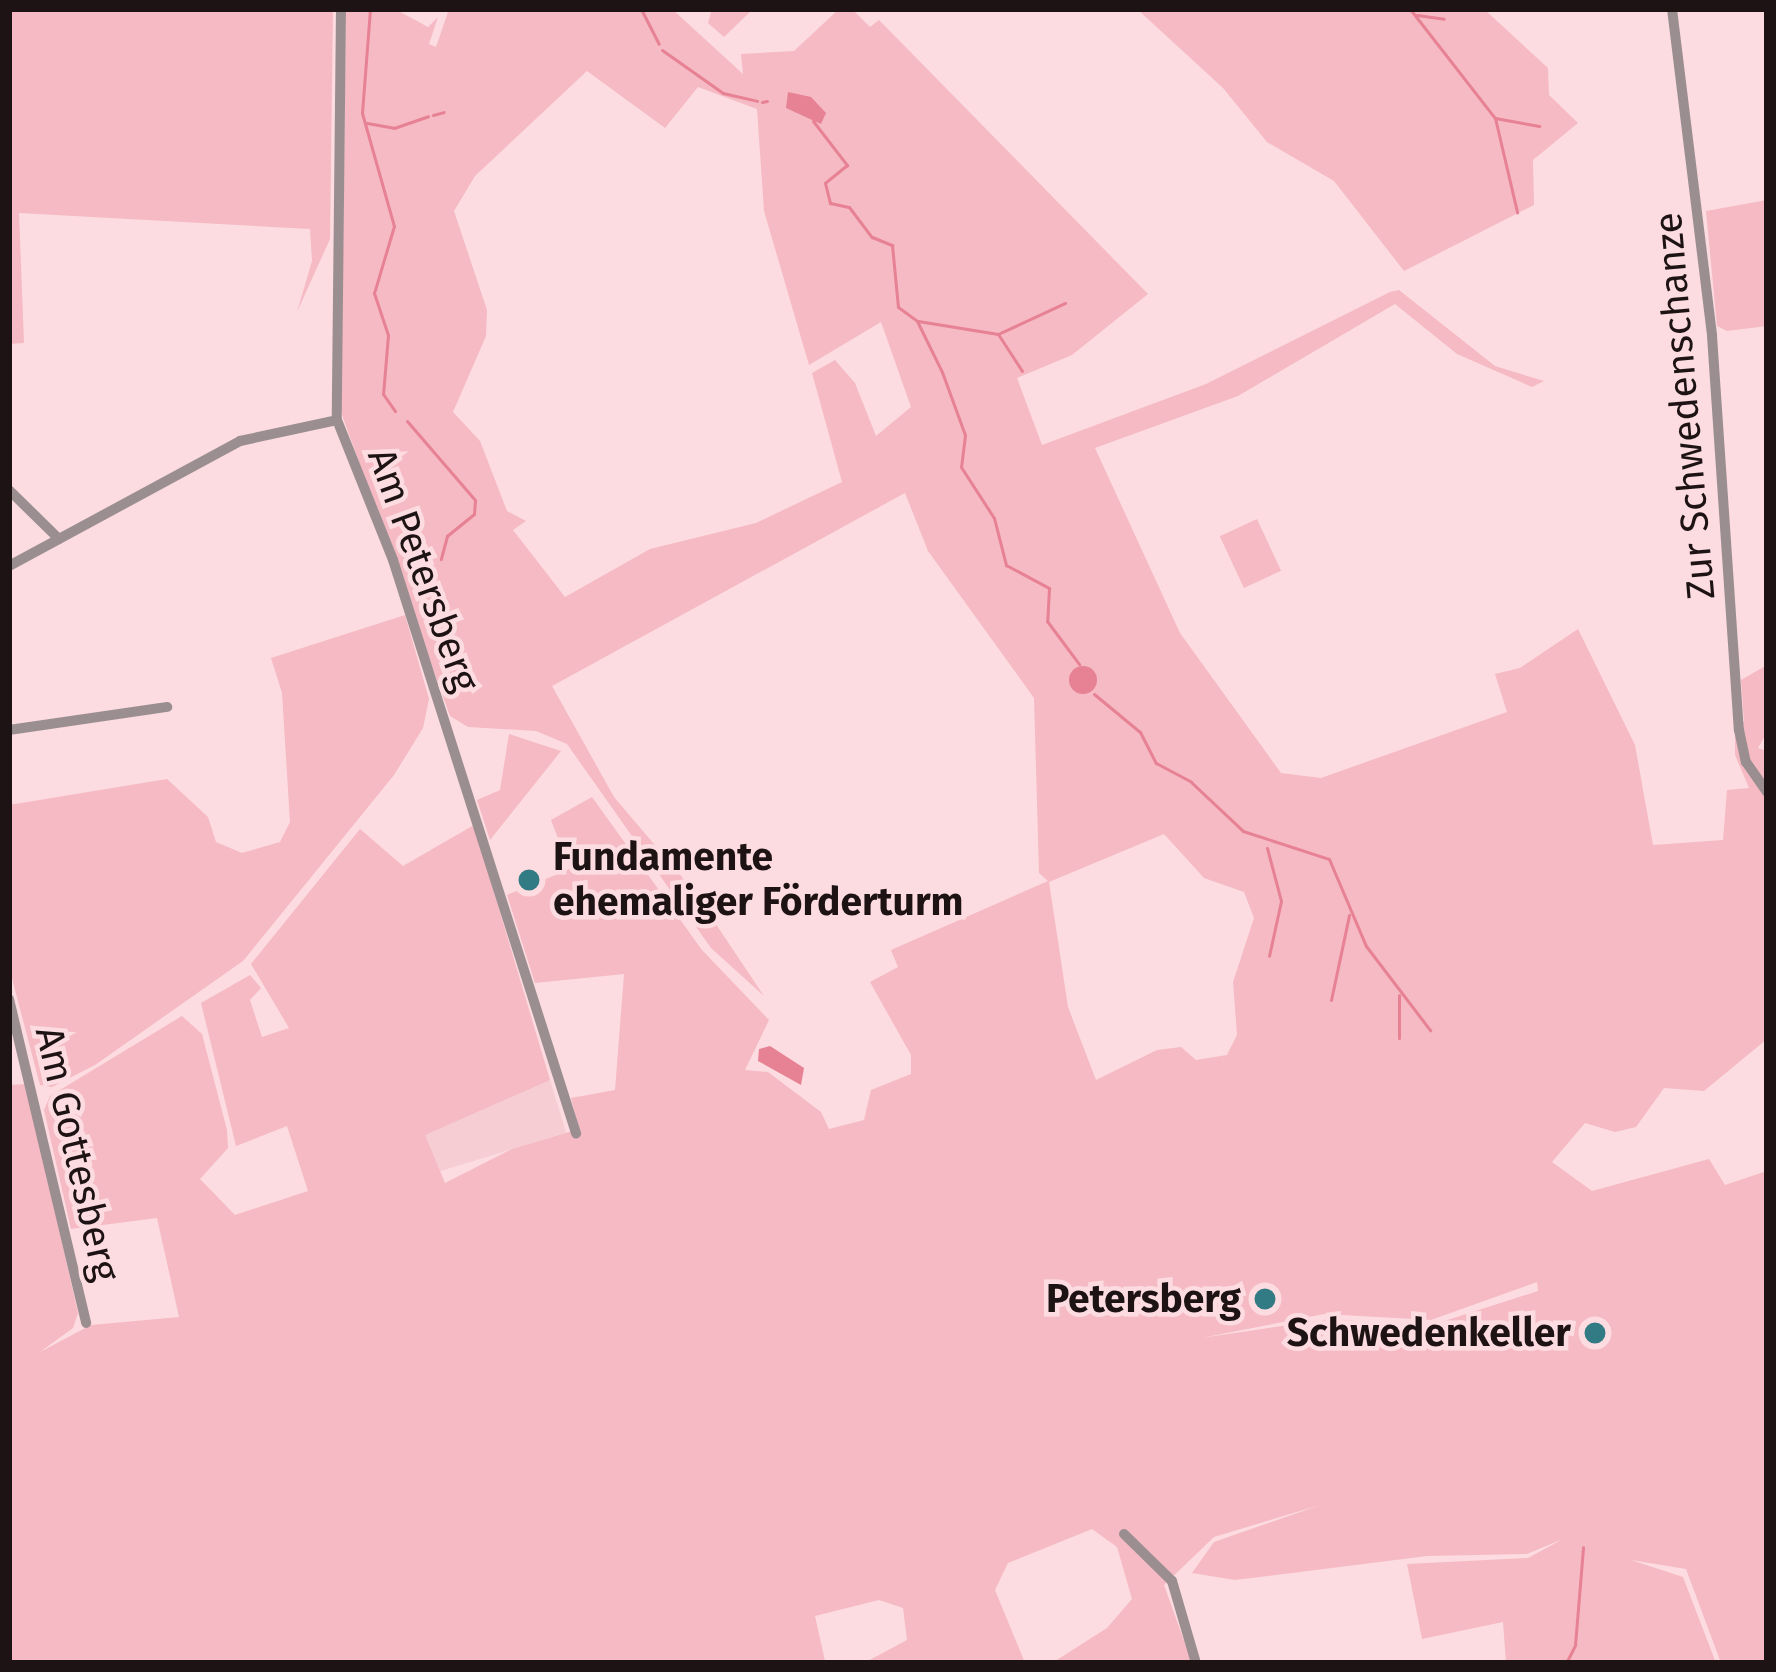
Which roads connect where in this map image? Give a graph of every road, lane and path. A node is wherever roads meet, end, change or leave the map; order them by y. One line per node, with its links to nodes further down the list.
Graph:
1 (340, 9): 3 (street, Am Petersberg)
2 (1672, 9): 9 (street, Zur Schwedenschanze)
3 (337, 420): 5 (street); 11 (street, Am Petersberg)
4 (9, 490): 5 (street)
5 (59, 539): 6 (street)
6 (9, 566)
7 (167, 707): 8 (street)
8 (9, 730)
9 (1767, 792)
10 (9, 999): 12 (street, Am Gottesberg)
11 (576, 1133)
12 (86, 1323)
13 (1124, 1534): 14 (street)
14 (1196, 1663)

